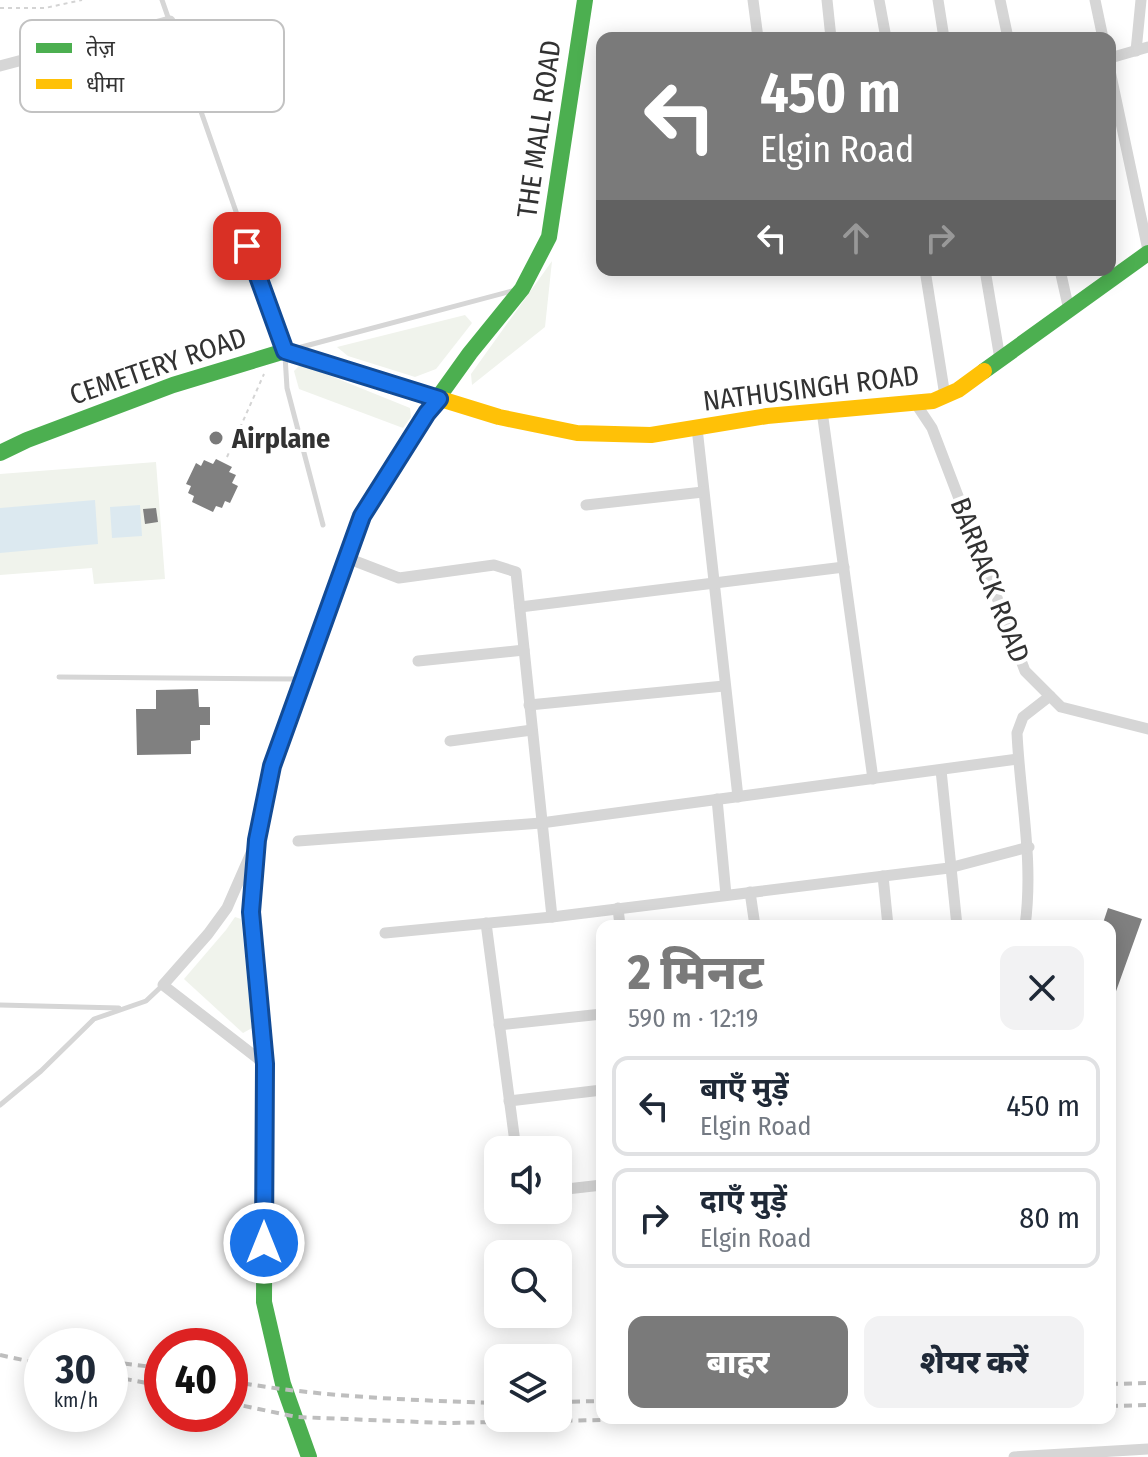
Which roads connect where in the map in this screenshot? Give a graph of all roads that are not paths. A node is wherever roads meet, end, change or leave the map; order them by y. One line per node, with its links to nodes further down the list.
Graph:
1 (162, 0): 10 (lane)
2 (585, 0): 29 (street, THE MALL ROAD)
3 (753, 0): 11 (street)
4 (827, 0): 12 (street)
5 (879, 0): 13 (street)
6 (938, 0): 14 (street)
7 (1000, 0): 15 (street)
8 (1095, 0): 16 (street)
9 (1141, 0): 17 (street)
10 (170, 20)
11 (757, 32)
12 (830, 32)
13 (885, 32)
14 (943, 32)
15 (1007, 32)
16 (1102, 32)
17 (1142, 49): 18 (street)
18 (1116, 56)
19 (20, 61): 20 (street)
20 (0, 66)
21 (1116, 100): 23 (street)
22 (201, 112): 31 (lane)
23 (1148, 252): 24 (street, NATHUSINGH ROAD)
24 (1116, 275)
25 (926, 276): 33 (street)
26 (986, 276): 32 (street)
27 (1061, 276): 30 (street)
28 (1115, 276): 30 (street, NATHUSINGH ROAD)
29 (522, 289): 31 (lane, CEMETERY ROAD); 34 (street, THE MALL ROAD)
30 (1069, 310): 32 (street, NATHUSINGH ROAD)
31 (279, 353): 34 (street, NATHUSINGH ROAD); 38 (street, CEMETERY ROAD); 41 (lane)
32 (1000, 359): 33 (street, NATHUSINGH ROAD)
33 (945, 396): 35 (street, NATHUSINGH ROAD)
34 (439, 399): 37 (street, NATHUSINGH ROAD); 42 (street, THE MALL ROAD)
35 (916, 404): 36 (street, NATHUSINGH ROAD); 51 (street, BARRACK ROAD)
36 (822, 411): 37 (street, NATHUSINGH ROAD); 43 (street)
37 (697, 428): 39 (street)
38 (0, 453)
39 (703, 492): 40 (street); 44 (street)
40 (586, 505)
41 (323, 525)
42 (347, 558): 45 (street); 49 (street, THE MALL ROAD)
43 (844, 567): 44 (street); 58 (street)
44 (712, 584): 45 (street); 50 (street)
45 (520, 607): 46 (street)
46 (524, 650): 47 (street); 52 (street)
47 (418, 661)
48 (59, 677): 49 (lane)
49 (304, 679): 62 (street, THE MALL ROAD)
50 (724, 686): 52 (street); 59 (street)
51 (1050, 696): 53 (street, BARRACK ROAD); 56 (street)
52 (529, 705): 54 (street)
53 (1148, 729)
54 (532, 730): 55 (street); 61 (street)
55 (450, 741)
56 (1018, 759): 57 (street); 64 (street)
57 (941, 770): 58 (street); 65 (street)
58 (873, 779): 59 (street)
59 (738, 797): 60 (street)
60 (717, 799): 61 (street); 68 (street)
61 (541, 823): 63 (street); 70 (street)
62 (257, 840): 78 (street); 83 (street, THE MALL ROAD)
63 (298, 841)
64 (1029, 847): 65 (street); 75 (street)
65 (949, 868): 66 (street); 74 (street)
66 (883, 876): 67 (street); 73 (street)
67 (750, 892): 68 (street); 72 (street)
68 (726, 895): 69 (street)
69 (618, 908): 70 (street); 71 (street)
70 (552, 917): 76 (street)
71 (619, 920)
72 (754, 920)
73 (887, 920)
74 (956, 920)
75 (1026, 920)
76 (486, 923): 77 (street); 82 (street)
77 (385, 933)
78 (163, 985): 80 (lane); 83 (street)
79 (0, 1005): 80 (lane)
80 (125, 1008): 86 (lane)
81 (596, 1015): 82 (street)
82 (499, 1025): 85 (street)
83 (265, 1064): 92 (street, THE MALL ROAD)
84 (596, 1091): 85 (street)
85 (509, 1101): 87 (street)
86 (0, 1105)
87 (514, 1136)
88 (596, 1186): 89 (street)
89 (572, 1188)
90 (1148, 1449): 91 (street)
91 (1070, 1455): 93 (street)
92 (309, 1457)
93 (1014, 1457)

